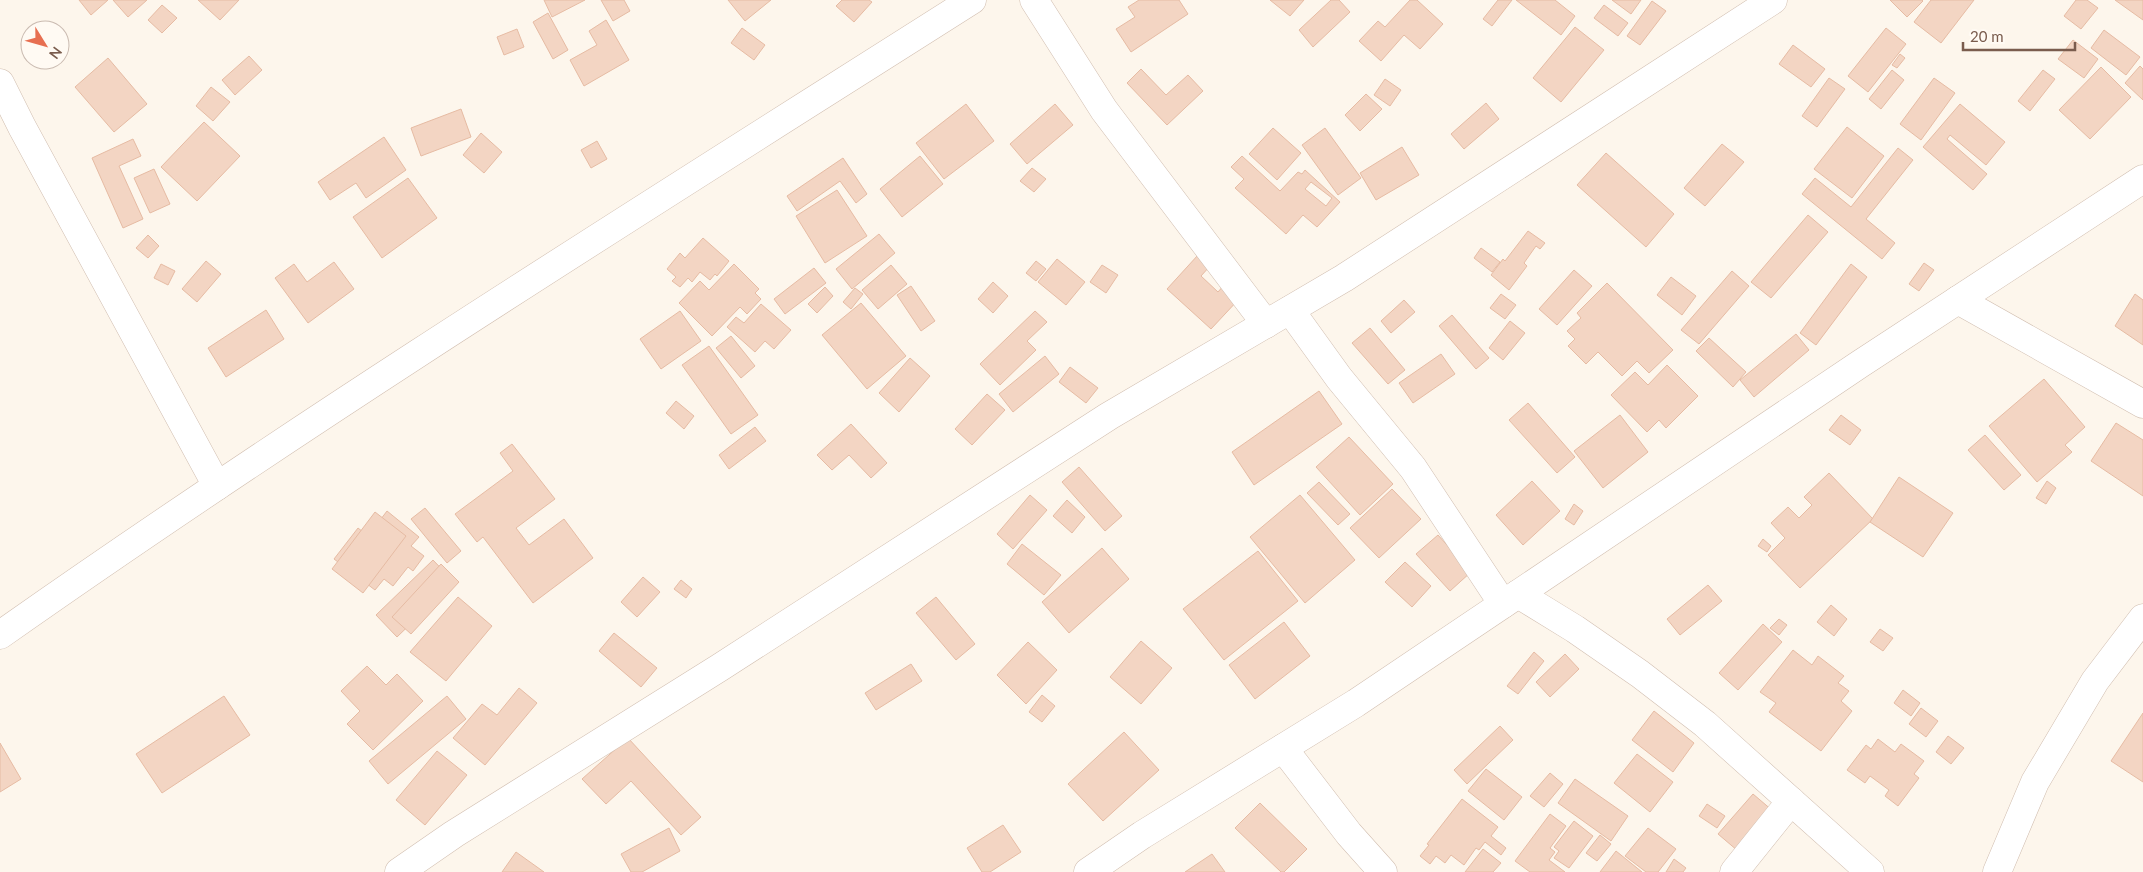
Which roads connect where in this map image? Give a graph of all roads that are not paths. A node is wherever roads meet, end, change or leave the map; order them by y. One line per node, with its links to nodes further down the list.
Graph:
1 (972, 0): 10 (street)
2 (1034, 0): 8 (street)
3 (1773, 0): 7 (street)
4 (0, 83): 10 (street)
5 (2143, 179): 6 (street)
6 (1958, 300): 9 (street); 11 (street)
7 (1290, 310): 8 (street); 11 (street)
8 (1266, 324): 16 (street)
9 (2143, 404)
10 (217, 486): 13 (street)
11 (1510, 599): 14 (street); 15 (street)
12 (2143, 618): 21 (street)
13 (0, 634)
14 (1283, 748): 17 (street); 18 (street)
15 (1791, 801): 19 (street); 20 (street)
16 (400, 872)
17 (1088, 872)
18 (1383, 872)
19 (1734, 872)
20 (1870, 872)
21 (1997, 872)

